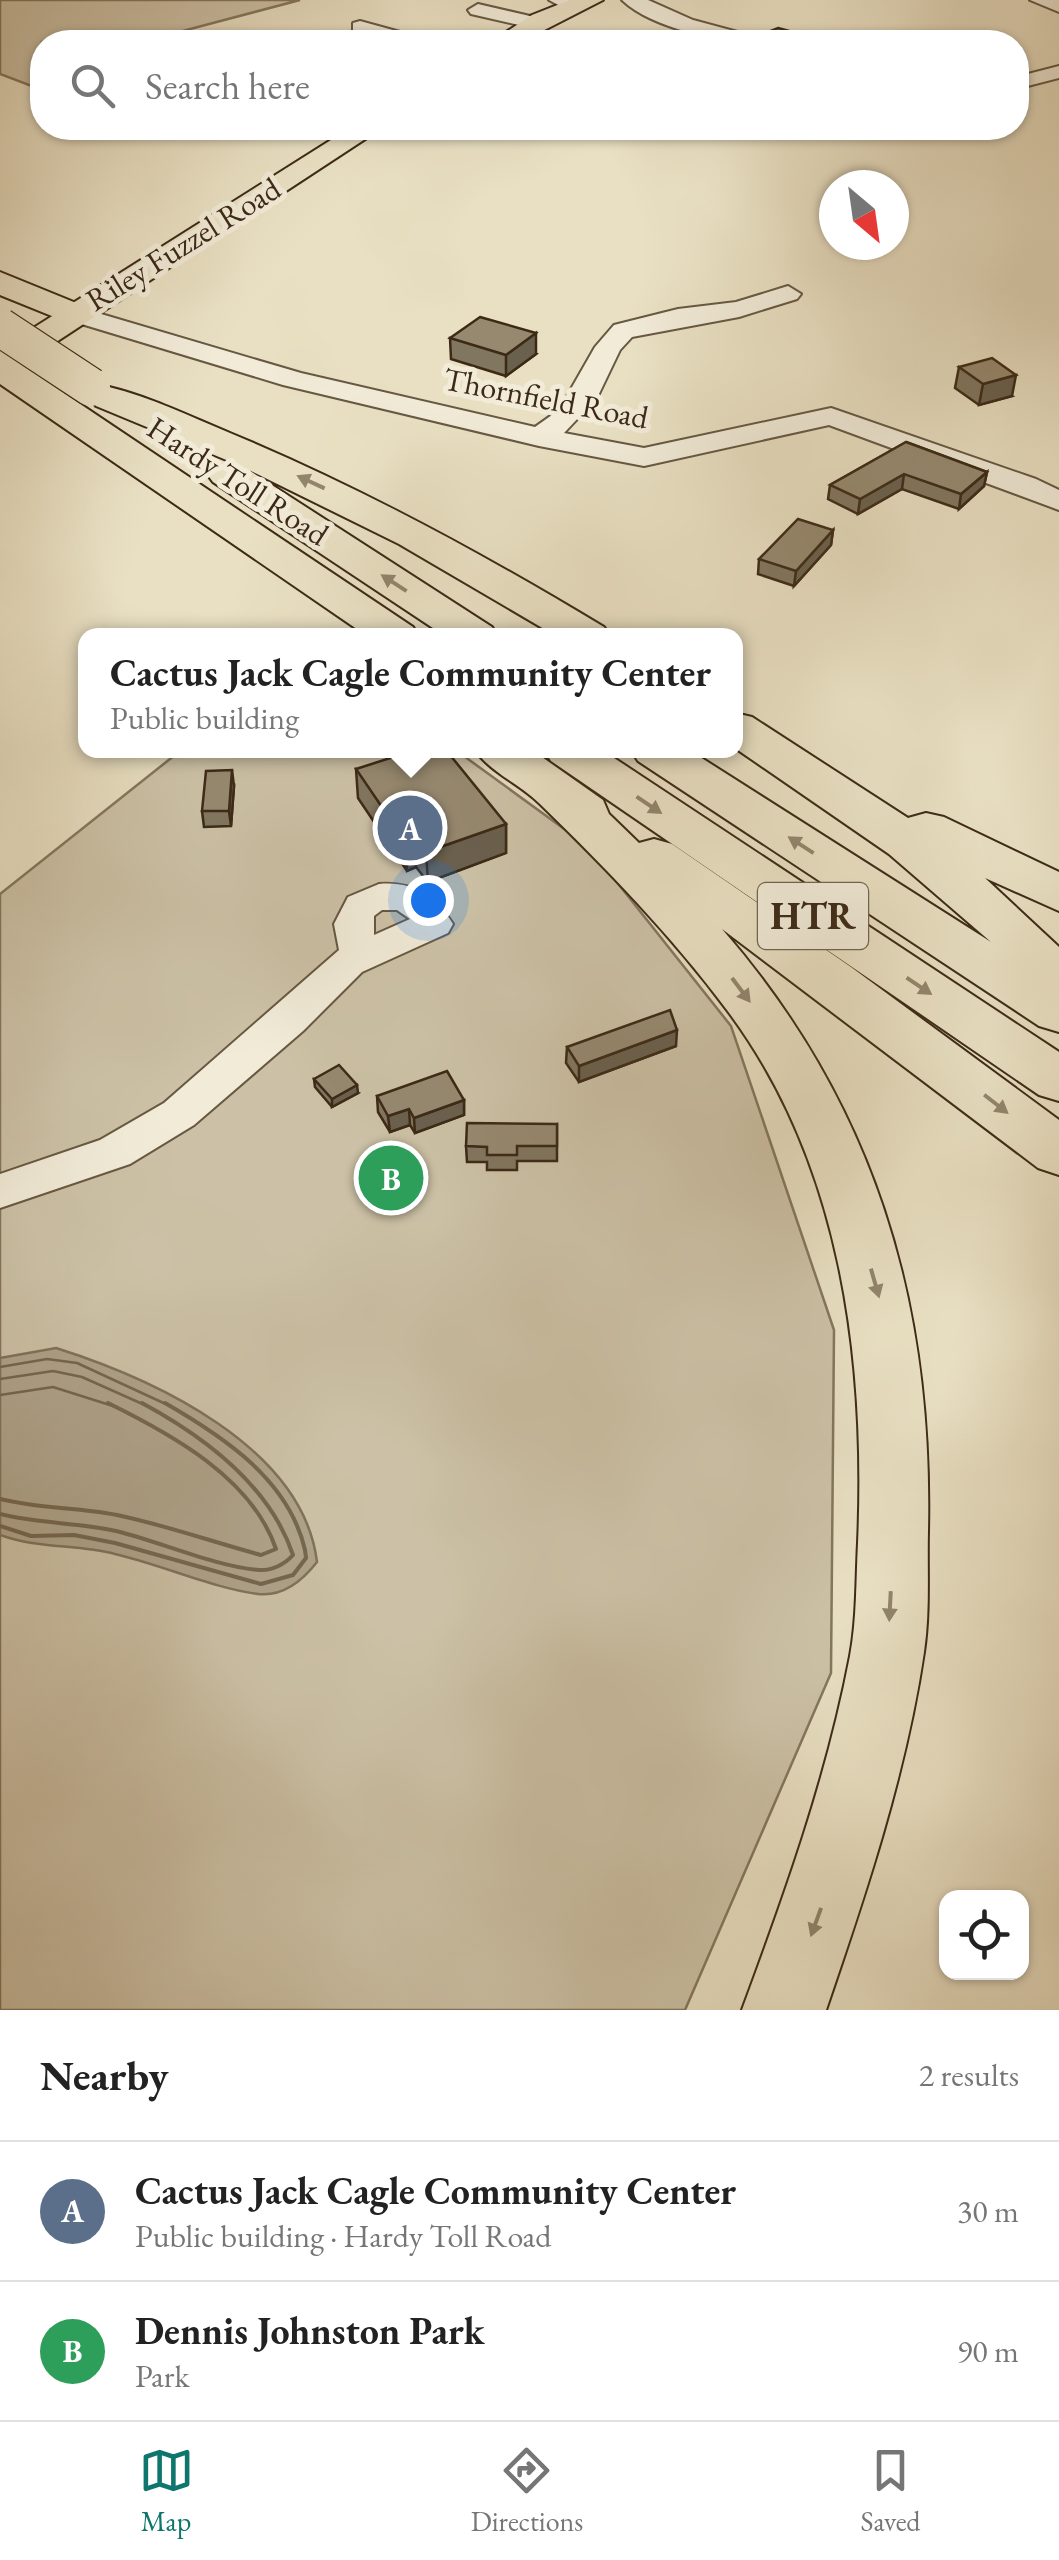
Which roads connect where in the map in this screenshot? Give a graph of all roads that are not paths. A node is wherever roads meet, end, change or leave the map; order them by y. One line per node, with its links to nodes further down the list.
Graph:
1 (561, 0): 10 (main road)
2 (592, 0): 10 (main road)
3 (632, 0): 12 (street)
4 (654, 0): 8 (street)
5 (1040, 0): 6 (street)
6 (1059, 6)
7 (478, 10): 10 (street)
8 (710, 21)
9 (360, 27): 11 (street)
10 (522, 27)
11 (371, 30)
12 (710, 30)
13 (1059, 72): 14 (street)
14 (1029, 80)
15 (349, 140): 18 (main road, Riley Fuzzel Road)
16 (0, 282): 18 (highway)
17 (788, 294): 22 (street)
18 (74, 314): 20 (main road, Riley Fuzzel Road); 22 (street, Thornfield Road)
19 (0, 327): 21 (highway, Hardy Toll Road, bridge)
20 (0, 366): 21 (highway, Hardy Toll Road)
21 (88, 406): 24 (highway); 25 (highway, Hardy Toll Road); 26 (highway, Hardy Toll Road, one-way to 21); 27 (highway, one-way to 21)
22 (540, 438): 23 (street, Thornfield Road)
23 (1059, 501)
24 (326, 628)
25 (387, 628)
26 (463, 628)
27 (575, 628)
28 (743, 731): 32 (highway)
29 (523, 758): 31 (highway)
30 (666, 758): 37 (highway, HTR, one-way to 30)
31 (562, 771): 34 (highway); 38 (highway, HTR, one-way to 38)
32 (814, 776): 33 (highway); 36 (highway)
33 (1059, 892)
34 (701, 907): 39 (highway, one-way to 39); 41 (highway, one-way to 41)
35 (359, 956): 40 (street)
36 (1059, 981)
37 (1059, 1012)
38 (1059, 1080)
39 (1059, 1152)
40 (0, 1191)
41 (784, 2010)

